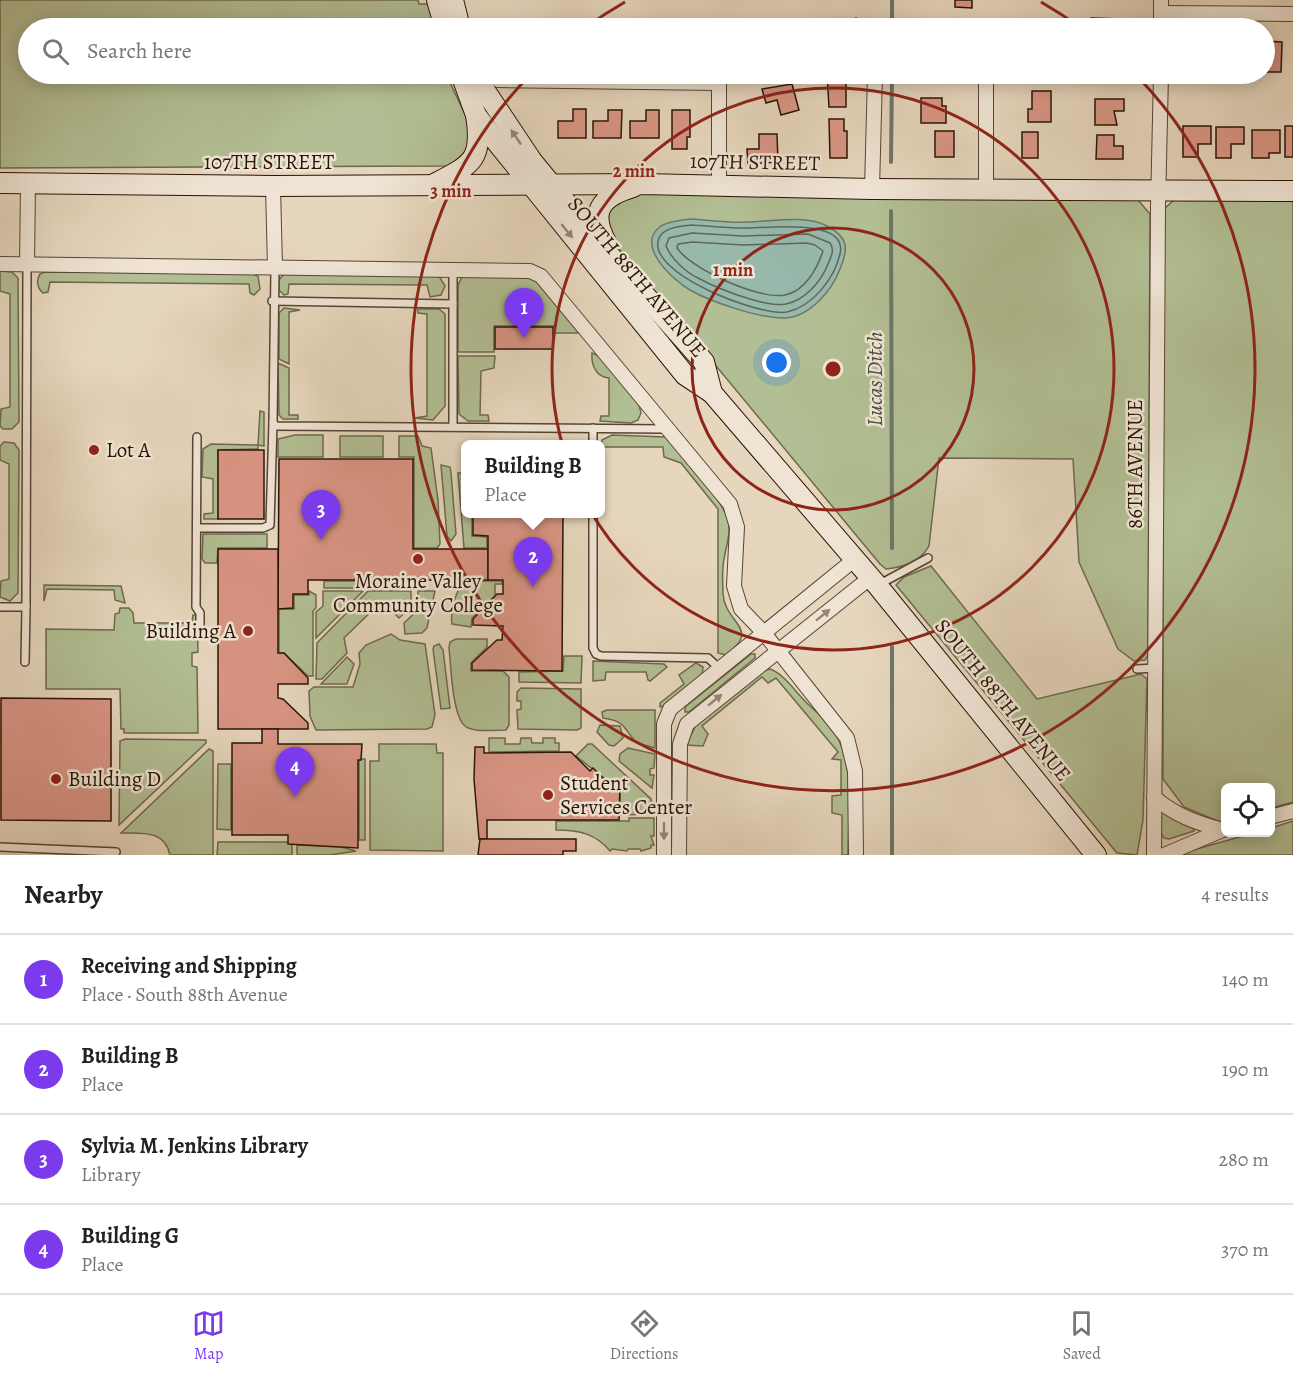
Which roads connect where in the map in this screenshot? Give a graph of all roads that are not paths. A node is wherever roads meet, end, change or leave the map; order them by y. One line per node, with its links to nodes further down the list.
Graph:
1 (437, 0): 5 (street)
2 (453, 0): 6 (street)
3 (1161, 6): 4 (street)
4 (1293, 14)
5 (442, 18)
6 (458, 18)
7 (465, 84): 13 (street)
8 (480, 84): 17 (street, SOUTH 88TH AVENUE, one-way to 8)
9 (719, 84): 21 (street)
10 (875, 84): 22 (street)
11 (986, 84): 23 (street)
12 (1161, 84): 24 (street, 86TH AVENUE)
13 (476, 115): 16 (street, SOUTH 88TH AVENUE); 20 (street)
14 (0, 183): 15 (street, 107TH STREET)
15 (28, 183): 19 (street, 107TH STREET); 28 (street)
16 (531, 184): 17 (street, 107TH STREET); 20 (street, 107TH STREET); 33 (street, SOUTH 88TH AVENUE, one-way to 33)
17 (551, 184): 18 (street, 107TH STREET); 26 (street, SOUTH 88TH AVENUE)
18 (644, 184): 21 (street, 107TH STREET); 26 (street)
19 (273, 186): 20 (street, 107TH STREET); 29 (street)
20 (431, 186)
21 (719, 186): 22 (street, 107TH STREET)
22 (872, 189): 23 (street, 107TH STREET)
23 (986, 190): 24 (street, 107TH STREET)
24 (1159, 190): 25 (street, 107TH STREET); 51 (street, 86TH AVENUE)
25 (1293, 191)
26 (610, 256): 33 (street, SOUTH 88TH AVENUE)
27 (0, 264): 28 (street)
28 (27, 264): 29 (street); 46 (lane)
29 (275, 268): 30 (street); 31 (lane)
30 (453, 270): 32 (lane); 37 (street)
31 (272, 301): 32 (lane); 34 (lane)
32 (453, 304): 35 (lane)
33 (712, 393): 43 (street, SOUTH 88TH AVENUE)
34 (273, 423): 35 (lane); 41 (lane)
35 (453, 427): 36 (lane)
36 (593, 428): 37 (lane); 39 (lane)
37 (668, 429): 48 (street)
38 (197, 437): 41 (lane)
39 (593, 440)
40 (593, 518): 52 (lane)
41 (197, 528): 47 (lane)
42 (928, 558): 44 (lane)
43 (855, 559): 44 (street, SOUTH 88TH AVENUE); 48 (street)
44 (874, 581): 49 (street, one-way to 44); 66 (street, SOUTH 88TH AVENUE)
45 (0, 607): 46 (lane)
46 (26, 607): 50 (lane)
47 (200, 626)
48 (764, 633): 49 (street); 52 (street)
49 (777, 650): 55 (street, one-way to 49); 65 (street)
50 (25, 662)
51 (1155, 668): 53 (lane); 56 (street, 86TH AVENUE)
52 (720, 669): 54 (street)
53 (1137, 669)
54 (688, 695): 55 (street); 63 (street, one-way to 63)
55 (680, 744): 64 (street)
56 (1154, 797): 59 (street); 67 (street, 86TH AVENUE)
57 (1293, 811): 58 (street)
58 (1275, 816)
59 (1221, 829)
60 (1221, 831): 68 (street)
61 (0, 847): 62 (lane)
62 (116, 852)
63 (664, 855)
64 (679, 855)
65 (856, 855)
66 (1096, 855)
67 (1154, 855)
68 (1164, 855)

